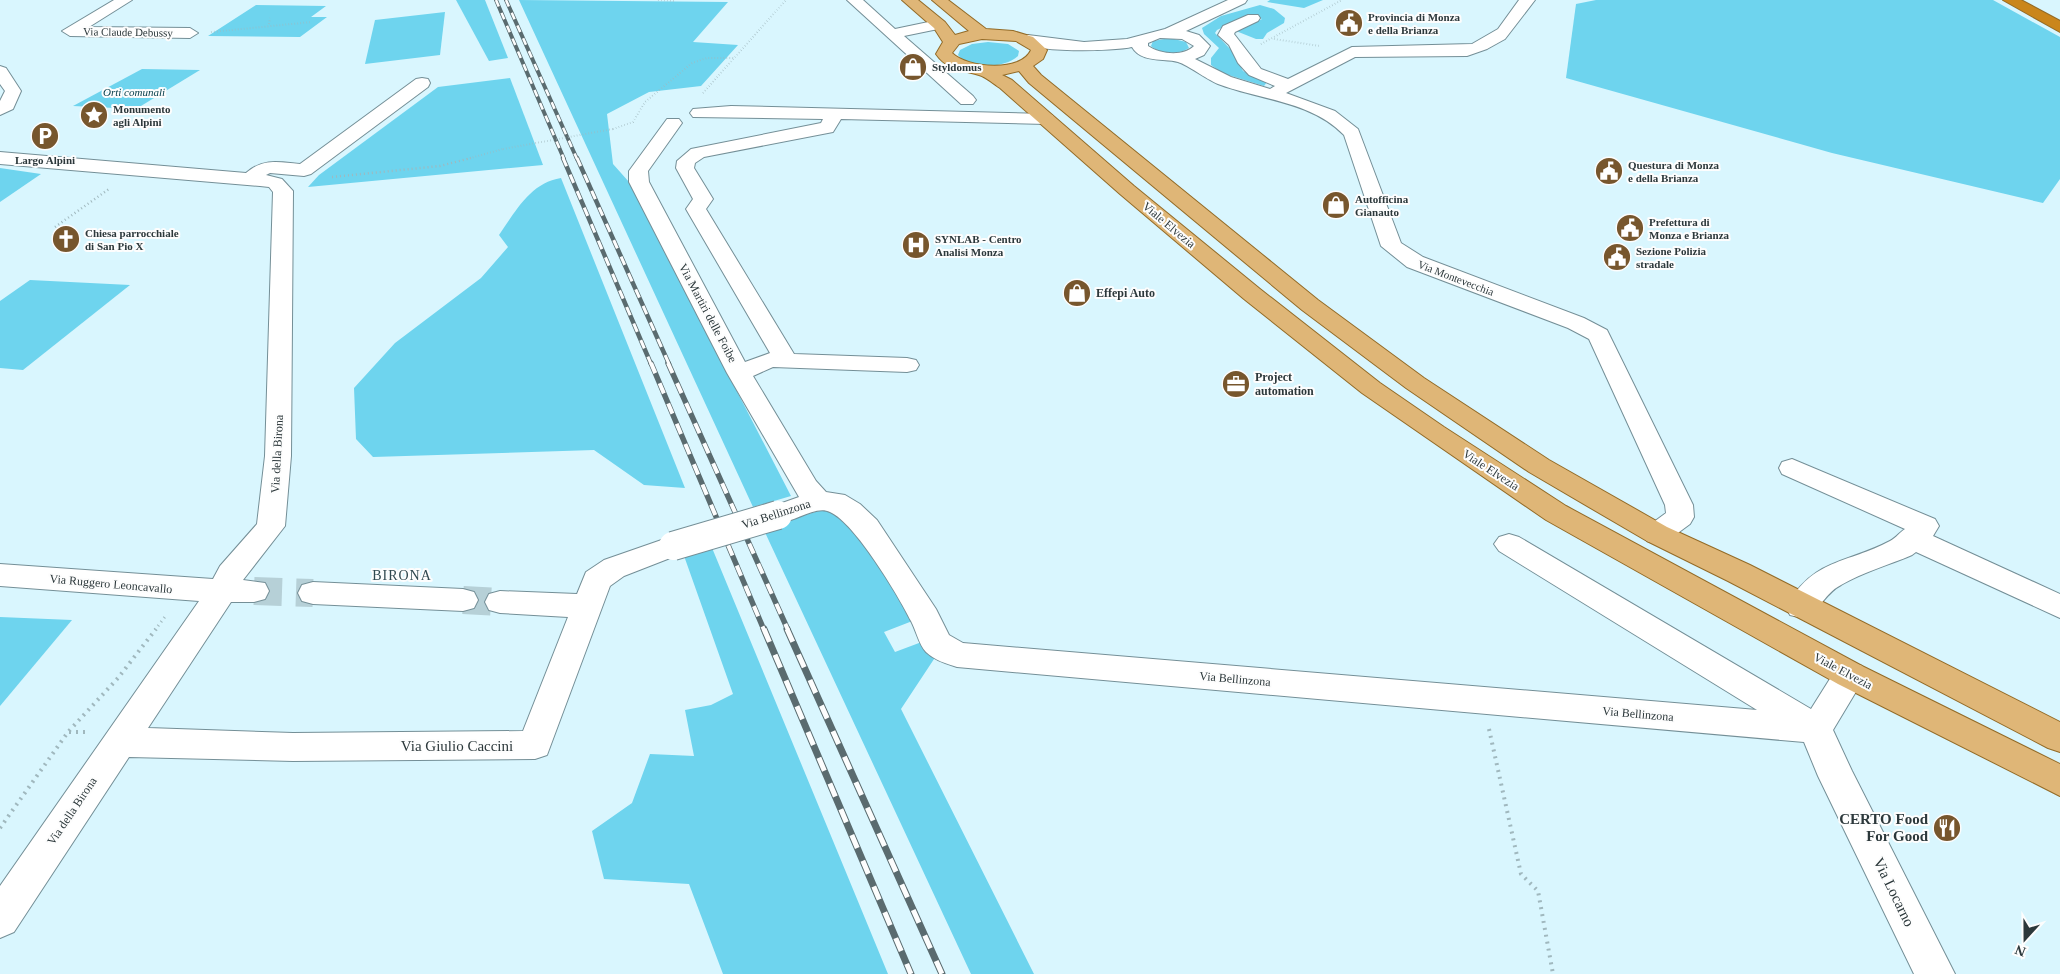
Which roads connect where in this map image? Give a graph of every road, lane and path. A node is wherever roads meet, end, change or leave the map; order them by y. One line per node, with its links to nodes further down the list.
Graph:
1 (125, 0): 19 (street, Via Claude Debussy)
2 (658, 0): 10 (path)
3 (786, 0): 30 (path)
4 (909, 0): 16 (main road)
5 (939, 0): 21 (main road)
6 (1240, 0): 18 (street)
7 (1342, 0): 22 (path)
8 (1528, 0): 27 (street)
9 (2010, 0): 17 (highway)
10 (675, 1)
11 (860, 2): 20 (street)
12 (270, 18): 15 (path)
13 (1253, 18): 28 (street)
14 (312, 22): 15 (path)
15 (269, 24): 19 (path)
16 (938, 25): 20 (street); 24 (main road)
17 (2060, 27)
18 (1189, 30): 26 (street); 29 (street)
19 (190, 33)
20 (891, 34): 38 (street)
21 (982, 34): 23 (main road); 24 (main road)
22 (1274, 39): 27 (path); 28 (path)
23 (1028, 40): 25 (street); 31 (main road)
24 (951, 43): 32 (main road, Viale Elvezia)
25 (1071, 45): 26 (street); 31 (street)
26 (1142, 46): 29 (street)
27 (1352, 52): 35 (street)
28 (1242, 53): 35 (street)
29 (1181, 57): 37 (street, Via Montevecchia)
30 (734, 58): 36 (path); 46 (path, bridge)
31 (1030, 61): 32 (main road, Viale Elvezia); 54 (main road)
32 (982, 70): 39 (main road, Viale Elvezia)
33 (0, 71): 40 (street)
34 (422, 83): 47 (street)
35 (1289, 85): 37 (street)
36 (702, 94)
37 (1270, 95): 54 (street, Via Montevecchia)
38 (967, 100)
39 (1024, 100): 41 (street); 42 (main road, Viale Elvezia)
40 (0, 110)
41 (998, 117): 42 (street, Via Martiri delle Foibe); 43 (street, Via Martiri delle Foibe)
42 (1046, 119): 67 (main road, Viale Elvezia)
43 (831, 121): 49 (street); 51 (street, Via Martiri delle Foibe)
44 (0, 158): 45 (street, Via della Birona)
45 (136, 170): 47 (street, Via della Birona); 48 (path)
46 (327, 178)
47 (249, 179): 59 (street, Via della Birona)
48 (55, 227)
49 (786, 360): 50 (street); 51 (street)
50 (907, 365)
51 (739, 373): 53 (street, Via Martiri delle Foibe)
52 (1792, 468): 55 (street)
53 (818, 500): 57 (street, Via Bellinzona, bridge); 68 (street, Via Bellinzona)
54 (1657, 534): 65 (main road)
55 (1912, 538): 64 (street); 65 (street)
56 (1510, 544): 69 (street)
57 (673, 546): 63 (street, Via Giulio Caccini)
58 (0, 575): 59 (street, Via Ruggero Leoncavallo)
59 (238, 592): 71 (street, Via della Birona)
60 (313, 593): 61 (street)
61 (463, 600)
62 (500, 602): 63 (street)
63 (587, 606): 71 (street, Via Giulio Caccini)
64 (2060, 606)
65 (1801, 607): 70 (main road)
66 (170, 609): 73 (path)
67 (1850, 675): 69 (street); 72 (main road, Viale Elvezia)
68 (1482, 700): 69 (street, Via Bellinzona); 75 (path)
69 (1816, 729): 76 (street, Via Locarno)
70 (2060, 738)
71 (118, 742): 74 (street, Via della Birona)
72 (2060, 781)
73 (0, 828)
74 (0, 919)
75 (1553, 974)
76 (1935, 974)

